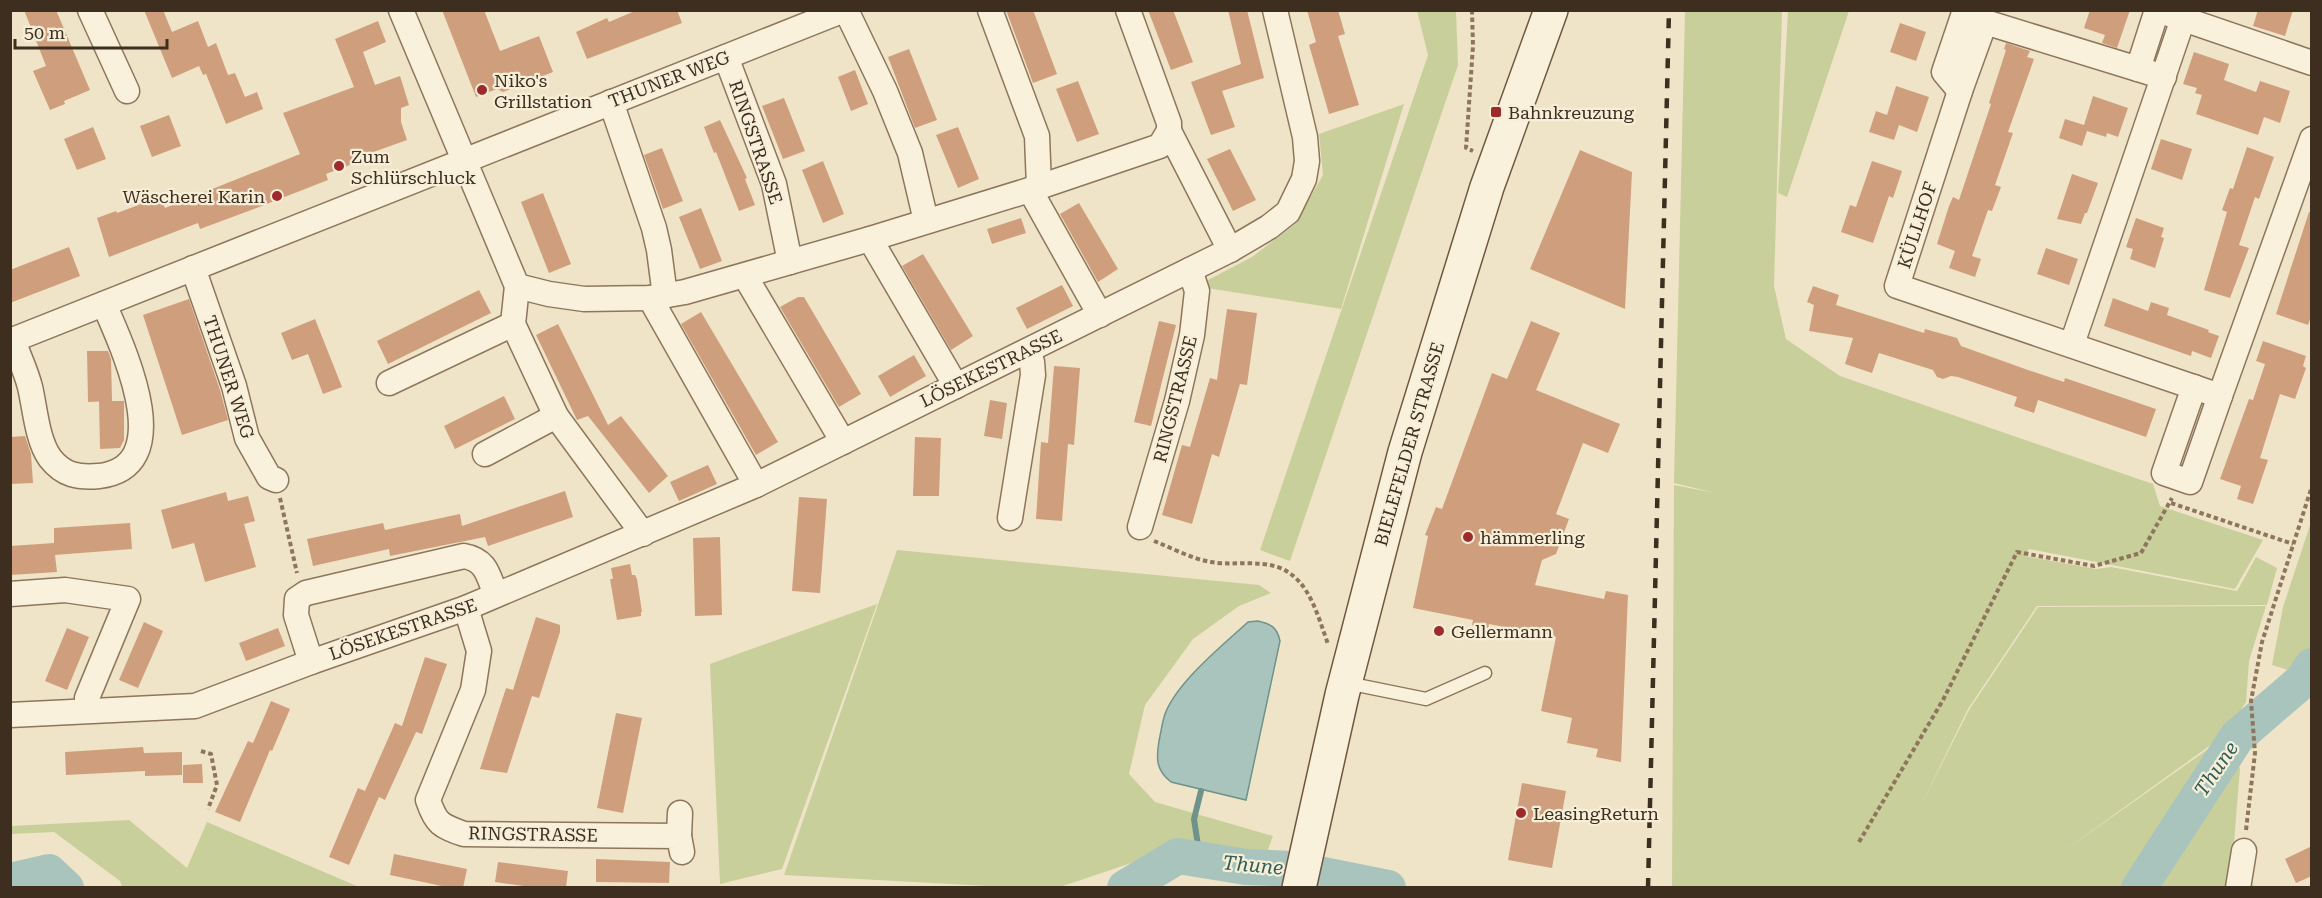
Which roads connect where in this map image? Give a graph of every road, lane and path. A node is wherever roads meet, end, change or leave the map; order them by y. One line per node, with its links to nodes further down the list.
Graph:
1 (90, 10): 16 (street)
2 (401, 10): 21 (street)
3 (845, 10): 12 (street, THUNER WEG); 23 (street)
4 (990, 10): 22 (street)
5 (1128, 10): 18 (street)
6 (1275, 10): 25 (street, LÖSEKESTRASSE)
7 (1472, 10): 20 (path)
8 (1551, 10): 58 (main road, BIELEFELDER STRASSE)
9 (2157, 10): 11 (street); 14 (street)
10 (1975, 14): 14 (street, KÜLLHOF); 36 (street, KÜLLHOF)
11 (2183, 19): 13 (street); 15 (street)
12 (726, 57): 17 (street, THUNER WEG); 26 (street, RINGSTRASSE)
13 (2310, 59)
14 (2138, 69): 15 (street, KÜLLHOF)
15 (2164, 77): 36 (street)
16 (127, 91)
17 (611, 102): 21 (street, THUNER WEG); 31 (street)
18 (1169, 132): 22 (street); 25 (street)
19 (2312, 138): 41 (street)
20 (1477, 153)
21 (463, 160): 27 (street, THUNER WEG); 30 (street)
22 (1034, 189): 23 (street); 33 (street)
23 (926, 221): 24 (street)
24 (870, 239): 26 (street); 39 (street)
25 (1230, 250): 28 (street, LÖSEKESTRASSE)
26 (790, 262): 29 (street)
27 (193, 268): 32 (street, THUNER WEG); 45 (street, THUNER WEG)
28 (1190, 270): 33 (street, LÖSEKESTRASSE); 49 (street, RINGSTRASSE)
29 (745, 276): 31 (street); 43 (street)
30 (517, 286): 31 (street); 34 (street)
31 (657, 297): 46 (street)
32 (104, 304): 35 (street, THUNER WEG); 35 (street, THUNER WEG)
33 (1100, 315): 37 (street, LÖSEKESTRASSE)
34 (513, 324): 38 (street); 42 (street)
35 (12, 340)
36 (2072, 345): 40 (street, KÜLLHOF)
37 (1027, 351): 39 (street, LÖSEKESTRASSE); 48 (street)
38 (389, 383)
39 (956, 386): 43 (street, LÖSEKESTRASSE)
40 (2194, 387): 41 (street, KÜLLHOF); 41 (street)
41 (2220, 396)
42 (556, 416): 44 (street); 50 (street)
43 (843, 442): 46 (street, LÖSEKESTRASSE)
44 (485, 454)
45 (276, 480): 54 (path)
46 (756, 485): 50 (street, LÖSEKESTRASSE)
47 (2312, 486): 51 (path)
48 (1010, 518)
49 (1140, 527): 58 (path)
50 (643, 534): 53 (street, LÖSEKESTRASSE)
51 (2293, 544): 64 (path); 65 (path)
52 (10, 594): 59 (street)
53 (496, 596): 54 (street, LÖSEKESTRASSE); 55 (street, LÖSEKESTRASSE)
54 (297, 599): 56 (street, LÖSEKESTRASSE)
55 (466, 608): 56 (street, LÖSEKESTRASSE); 63 (street, RINGSTRASSE)
56 (310, 662): 59 (street, LÖSEKESTRASSE)
57 (1485, 673): 58 (lane)
58 (1345, 682): 66 (main road, BIELEFELDER STRASSE)
59 (87, 710): 60 (street, LÖSEKESTRASSE)
60 (10, 714)
61 (201, 751): 62 (path)
62 (208, 809)
63 (681, 834)
64 (1859, 842)
65 (2244, 851): 67 (street)
66 (1299, 888)
67 (2238, 888)

